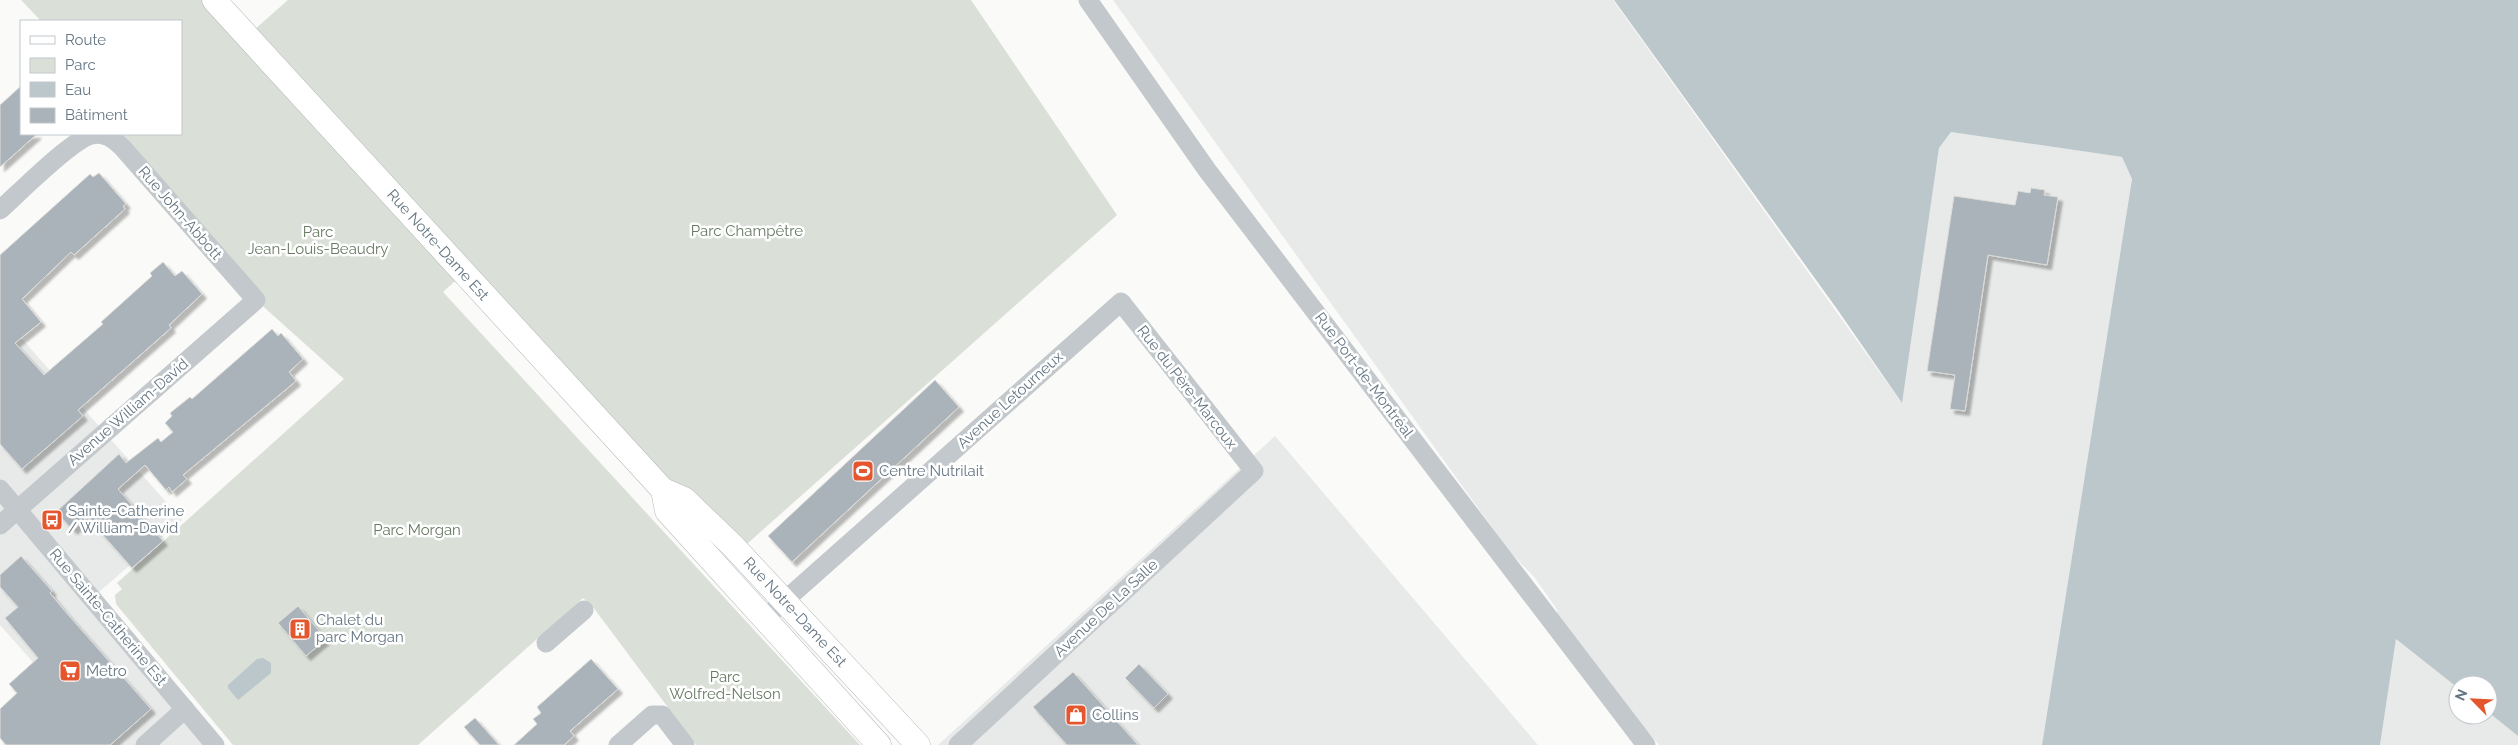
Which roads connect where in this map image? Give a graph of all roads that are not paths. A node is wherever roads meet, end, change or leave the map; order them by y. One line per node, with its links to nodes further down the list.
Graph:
1 (214, 0): 10 (main road, Rue Notre-Dame Est)
2 (1088, 0): 25 (street, Rue Port-de-Montréal)
3 (92, 135): 5 (street)
4 (101, 135): 6 (street, Rue John-Abbott)
5 (0, 210)
6 (256, 300): 11 (street, Avenue William-David)
7 (1121, 302): 8 (street, Rue du Père-Marcoux); 13 (street, Avenue Letourneux)
8 (1254, 471): 24 (street, Avenue De La Salle)
9 (0, 489): 11 (street, Rue Sainte-Catherine Est)
10 (663, 490): 13 (main road, Rue Notre-Dame Est); 15 (main road, Rue Notre-Dame Est)
11 (17, 509): 12 (street, Avenue William-David); 17 (street, Rue Sainte-Catherine Est)
12 (0, 525)
13 (784, 601): 15 (street, Avenue Letourneux); 23 (main road, Rue Notre-Dame Est)
14 (584, 610): 16 (street)
15 (764, 619): 22 (main road, Rue Notre-Dame Est)
16 (546, 643)
17 (185, 709): 18 (street, Rue Sainte-Catherine Est); 19 (street)
18 (212, 744)
19 (145, 745)
20 (618, 745): 21 (street)
21 (685, 745)
22 (879, 745)
23 (918, 745)
24 (958, 745)
25 (1646, 745)

